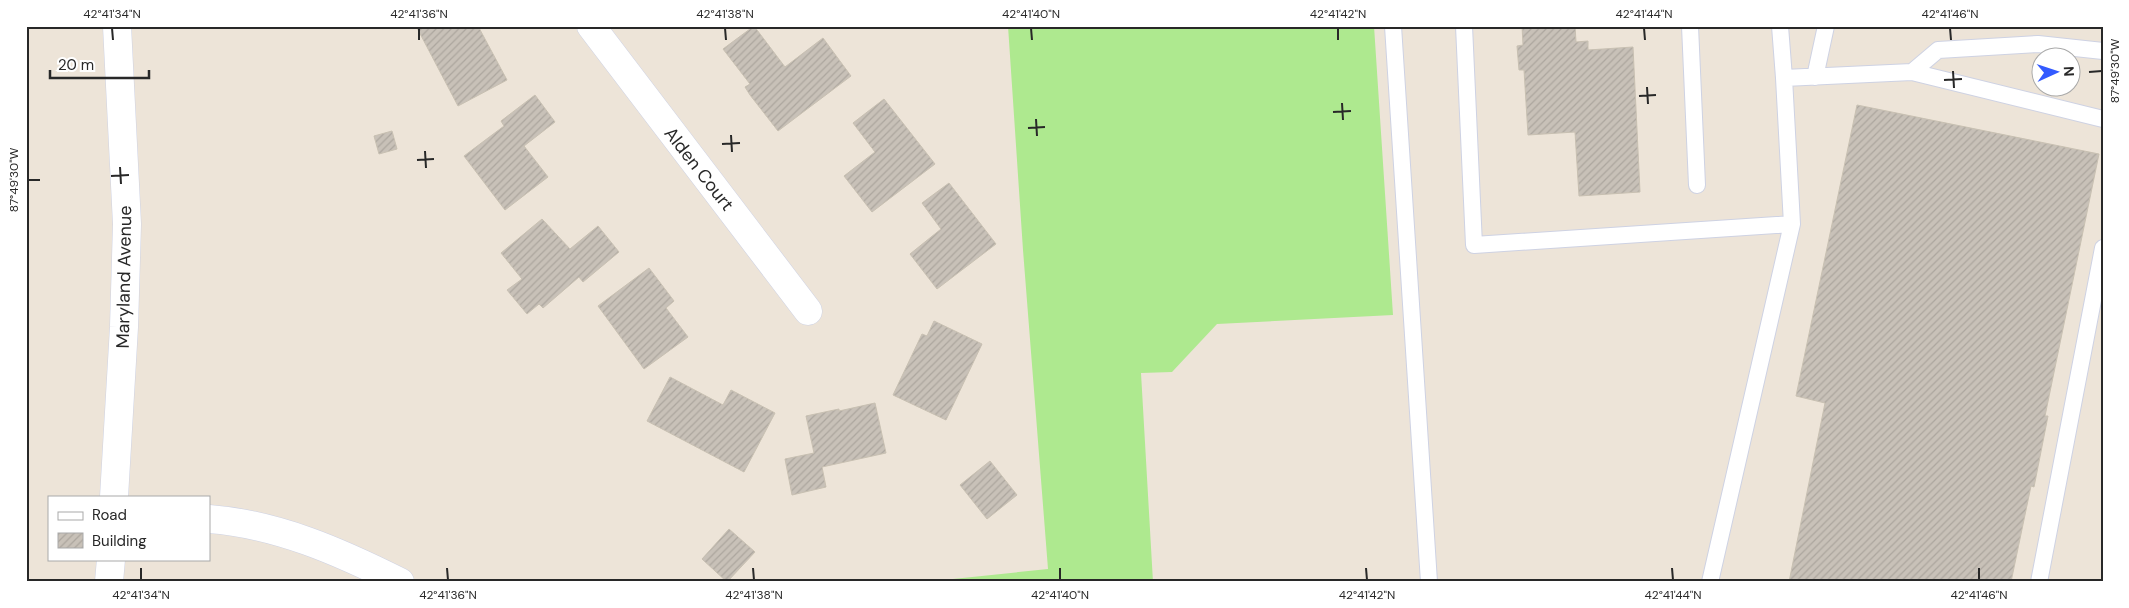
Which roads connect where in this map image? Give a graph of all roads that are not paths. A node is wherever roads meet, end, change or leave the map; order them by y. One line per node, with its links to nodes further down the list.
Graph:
1 (116, 26): 17 (street, Maryland Avenue)
2 (591, 26): 16 (street, Alden Court)
3 (1393, 26): 22 (lane)
4 (1464, 26): 14 (lane)
5 (1690, 26): 13 (lane)
6 (1780, 26): 11 (lane)
7 (1826, 26): 10 (lane)
8 (2103, 52): 9 (lane)
9 (1912, 72): 10 (lane); 12 (lane)
10 (1815, 77): 11 (lane)
11 (1784, 78): 14 (lane)
12 (2103, 119)
13 (1697, 185)
14 (1792, 224): 23 (lane)
15 (2103, 248): 24 (lane)
16 (808, 311)
17 (114, 496)
18 (210, 519): 21 (street)
19 (110, 560): 20 (street)
20 (109, 582)
21 (400, 582)
22 (1429, 582)
23 (1710, 582)
24 (2039, 582)

